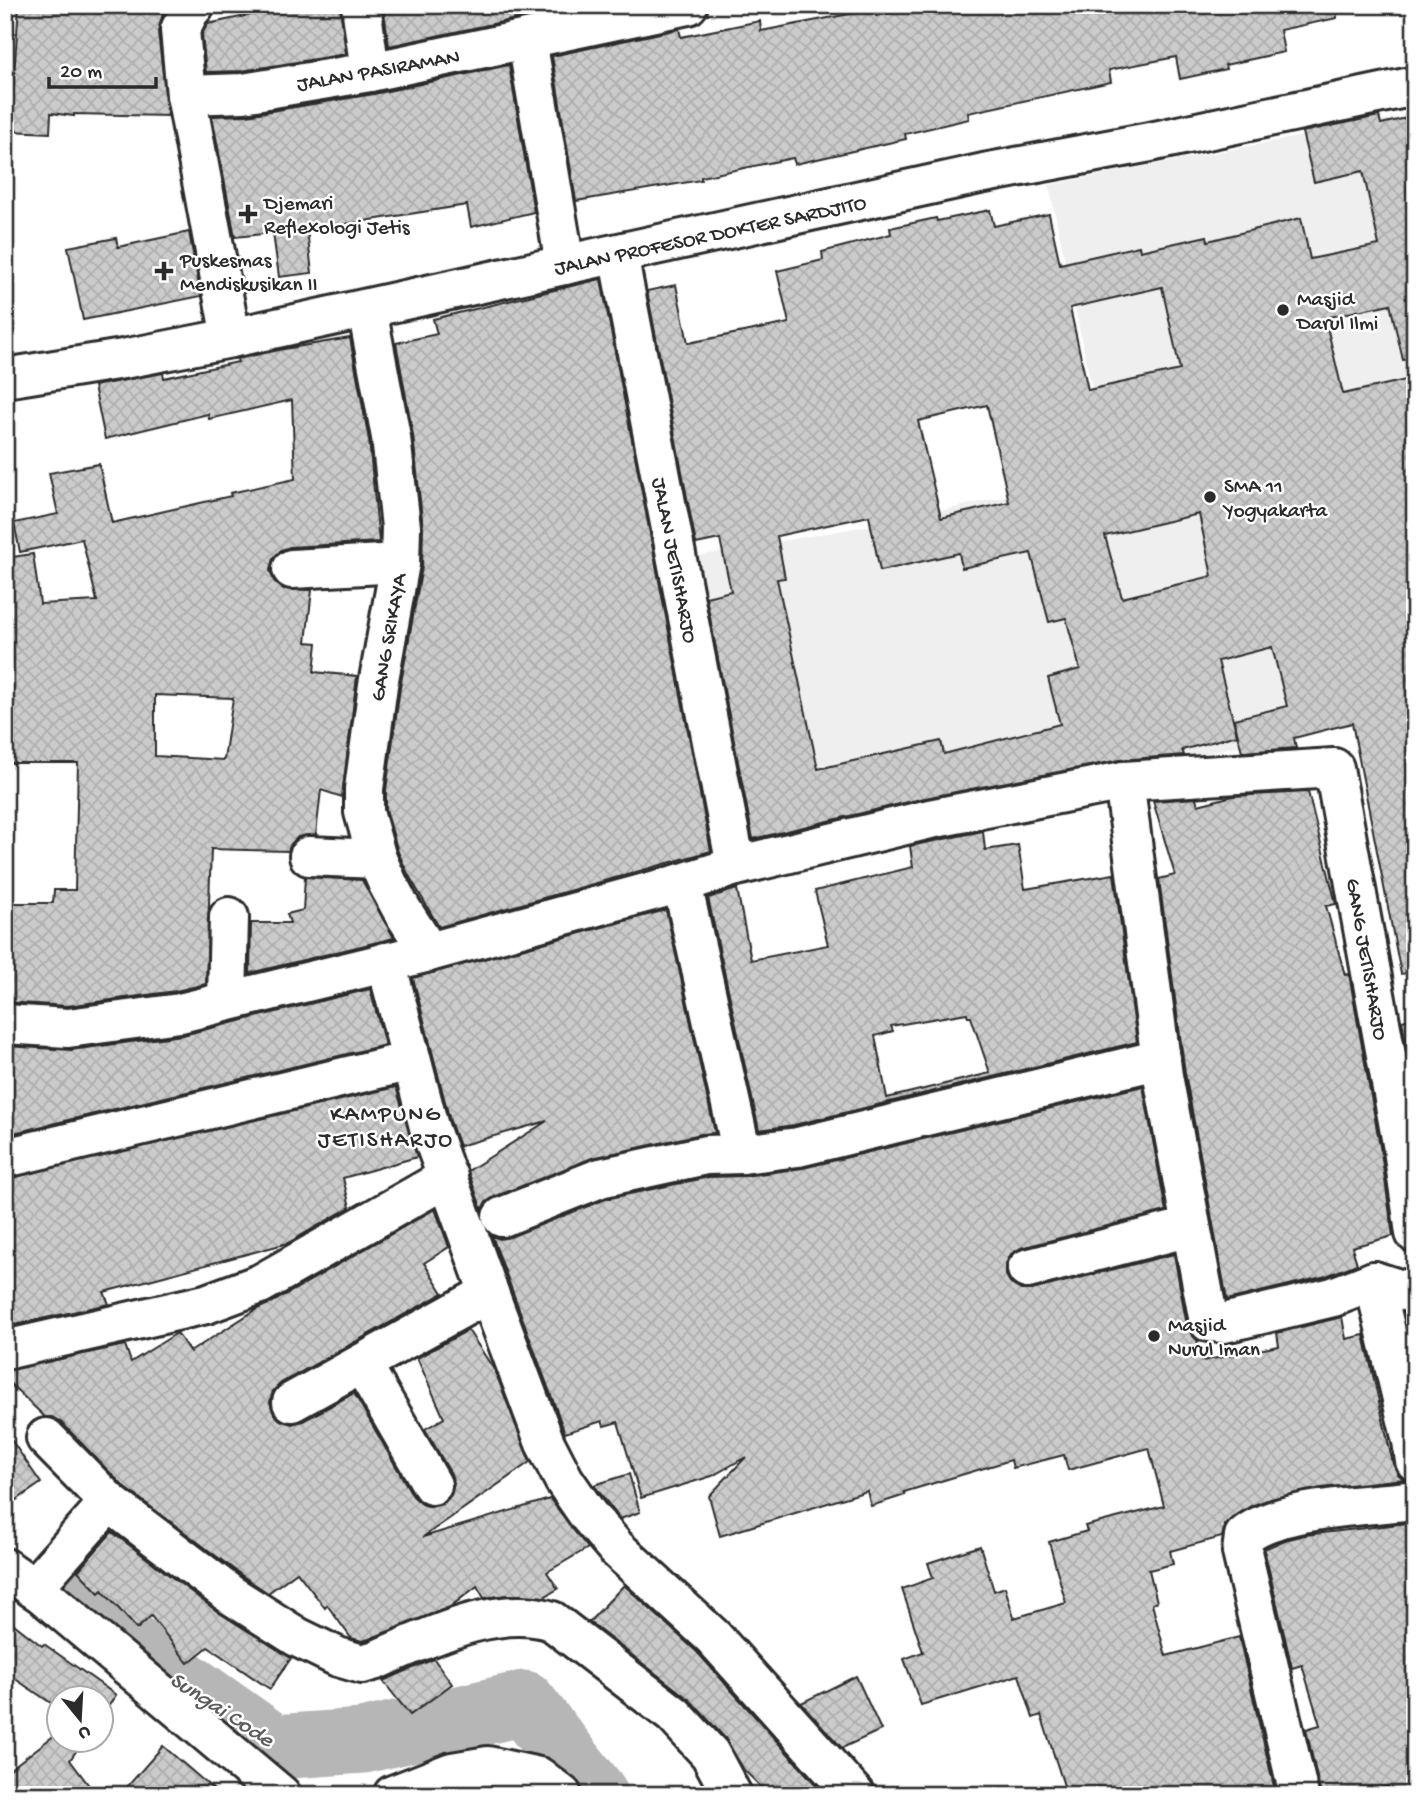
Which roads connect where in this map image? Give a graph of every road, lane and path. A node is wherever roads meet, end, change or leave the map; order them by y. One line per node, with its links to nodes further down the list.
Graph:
1 (195, 5): 7 (street)
2 (361, 5): 5 (street)
3 (688, 5): 4 (street, JALAN PASIRAMAN)
4 (527, 40): 5 (street, JALAN PASIRAMAN); 9 (street)
5 (370, 72): 7 (street, JALAN PASIRAMAN)
6 (1415, 86): 8 (street, JALAN PROFESOR DOKTER SARDJITO)
7 (186, 95): 11 (street)
8 (618, 254): 9 (street, JALAN PROFESOR DOKTER SARDJITO); 18 (street, JALAN JETISHARJO)
9 (565, 265): 10 (street, JALAN PROFESOR DOKTER SARDJITO)
10 (367, 309): 11 (street, JALAN PROFESOR DOKTER SARDJITO); 13 (street, GANG SRIKAYA)
11 (231, 338): 12 (street, JALAN PROFESOR DOKTER SARDJITO)
12 (16, 375)
13 (400, 563): 14 (street); 17 (street, GANG SRIKAYA)
14 (292, 569)
15 (1124, 781): 18 (street); 25 (street); 32 (street, GANG JETISHARJO)
16 (309, 856): 17 (street)
17 (377, 859): 21 (street, GANG SRIKAYA)
18 (736, 866): 19 (street)
19 (682, 883): 21 (street); 27 (street)
20 (229, 917): 23 (street)
21 (429, 952): 22 (street)
22 (386, 962): 23 (street); 26 (street)
23 (228, 1001): 24 (street)
24 (5, 1024)
25 (1161, 1059): 27 (street); 31 (street)
26 (411, 1061): 28 (street); 29 (street)
27 (742, 1154): 30 (street)
28 (5, 1158)
29 (447, 1177): 35 (street); 37 (street)
30 (502, 1217)
31 (1190, 1227): 33 (street); 34 (street)
32 (1415, 1233)
33 (1027, 1269)
34 (1374, 1281): 36 (street); 41 (street)
35 (489, 1293): 38 (street); 50 (street)
36 (1415, 1294)
37 (5, 1350)
38 (362, 1364): 39 (street); 42 (street)
39 (292, 1402)
40 (46, 1438): 44 (street)
41 (1415, 1461)
42 (432, 1485)
43 (1415, 1500): 51 (street)
44 (99, 1513): 45 (street); 49 (street)
45 (26, 1579): 46 (street)
46 (281, 1795)
47 (393, 1795): 48 (street)
48 (562, 1795)
49 (732, 1795)
50 (855, 1795)
51 (1299, 1795)

